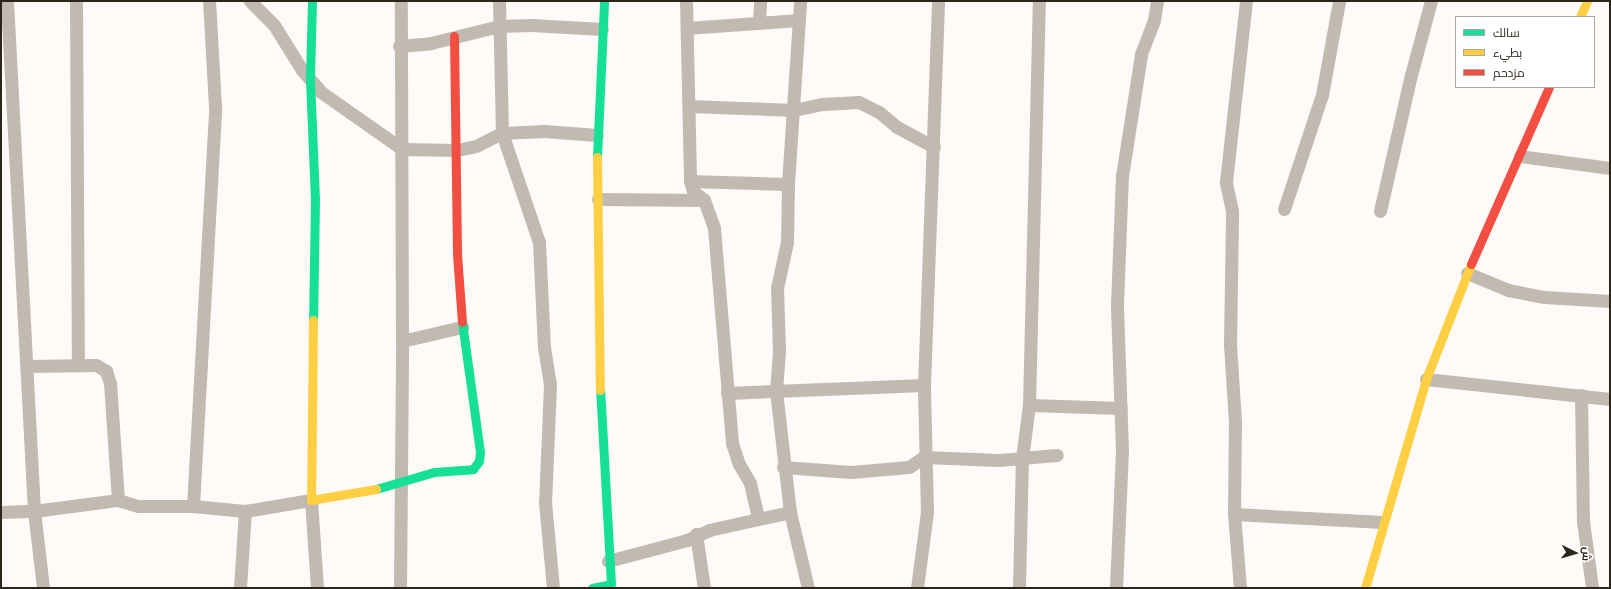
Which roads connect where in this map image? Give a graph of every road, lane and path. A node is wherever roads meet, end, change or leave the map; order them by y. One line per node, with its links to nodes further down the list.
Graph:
1 (7, 1): 49 (street)
2 (76, 1): 48 (street)
3 (209, 1): 65 (street)
4 (250, 1): 27 (street)
5 (312, 1): 27 (street)
6 (401, 1): 26 (street)
7 (499, 1): 22 (street)
8 (604, 1): 24 (street)
9 (686, 1): 23 (street)
10 (760, 1): 21 (street)
11 (800, 1): 20 (street)
12 (938, 1): 33 (street)
13 (1039, 1): 56 (street)
14 (1157, 1): 57 (street)
15 (1246, 1): 70 (street)
16 (1339, 1): 42 (street)
17 (1431, 1): 43 (street)
18 (1587, 1): 19 (street)
19 (1580, 16)
20 (799, 20): 21 (street); 30 (street)
21 (760, 23): 23 (street)
22 (499, 26): 24 (street); 25 (street); 31 (street)
23 (687, 28): 29 (street)
24 (602, 29): 32 (street)
25 (454, 36): 26 (street); 35 (street)
26 (399, 46): 34 (street)
27 (310, 80): 34 (street); 64 (street)
28 (1549, 88): 36 (street)
29 (689, 106): 30 (street); 38 (street)
30 (794, 110): 33 (street); 39 (street)
31 (502, 133): 32 (street); 35 (street); 79 (street)
32 (597, 135): 40 (street)
33 (934, 147): 51 (street)
34 (402, 149): 35 (street); 47 (street)
35 (457, 150): 46 (street)
36 (1520, 156): 37 (street); 44 (street)
37 (1610, 168)
38 (690, 181): 39 (street); 41 (street)
39 (788, 184): 52 (street)
40 (598, 199): 41 (street); 74 (street)
41 (704, 200): 53 (street)
42 (1284, 209)
43 (1380, 211)
44 (1468, 273): 45 (street); 50 (street)
45 (1610, 302)
46 (462, 327): 47 (street); 62 (street)
47 (402, 341): 62 (street)
48 (78, 365): 49 (street); 63 (street)
49 (28, 366): 66 (street)
50 (1426, 379): 54 (street); 72 (street)
51 (924, 385): 52 (street); 59 (street)
52 (776, 391): 53 (street); 61 (street)
53 (728, 393): 71 (street)
54 (1581, 395): 55 (street); 88 (street)
55 (1610, 399)
56 (1030, 405): 57 (street); 60 (street)
57 (1121, 408): 85 (street)
58 (1057, 455): 60 (street)
59 (924, 457): 60 (street); 61 (street); 83 (street)
60 (1022, 459): 84 (street)
61 (783, 467): 69 (street)
62 (401, 481): 64 (street); 78 (street)
63 (118, 500): 65 (street); 66 (street)
64 (311, 500): 67 (street); 77 (street)
65 (193, 506): 67 (street)
66 (34, 511): 68 (street); 75 (street)
67 (245, 511): 76 (street)
68 (1, 512)
69 (790, 512): 71 (street); 82 (street)
70 (1234, 514): 72 (street); 86 (street)
71 (758, 518): 73 (street)
72 (1382, 522): 87 (street)
73 (696, 534): 74 (street); 81 (street)
74 (608, 562): 80 (street)
75 (43, 588)
76 (240, 588)
77 (317, 588)
78 (400, 588)
79 (553, 588)
80 (592, 588)
81 (704, 588)
82 (808, 588)
83 (917, 588)
84 (1019, 588)
85 (1116, 588)
86 (1240, 588)
87 (1365, 588)
88 (1592, 588)

